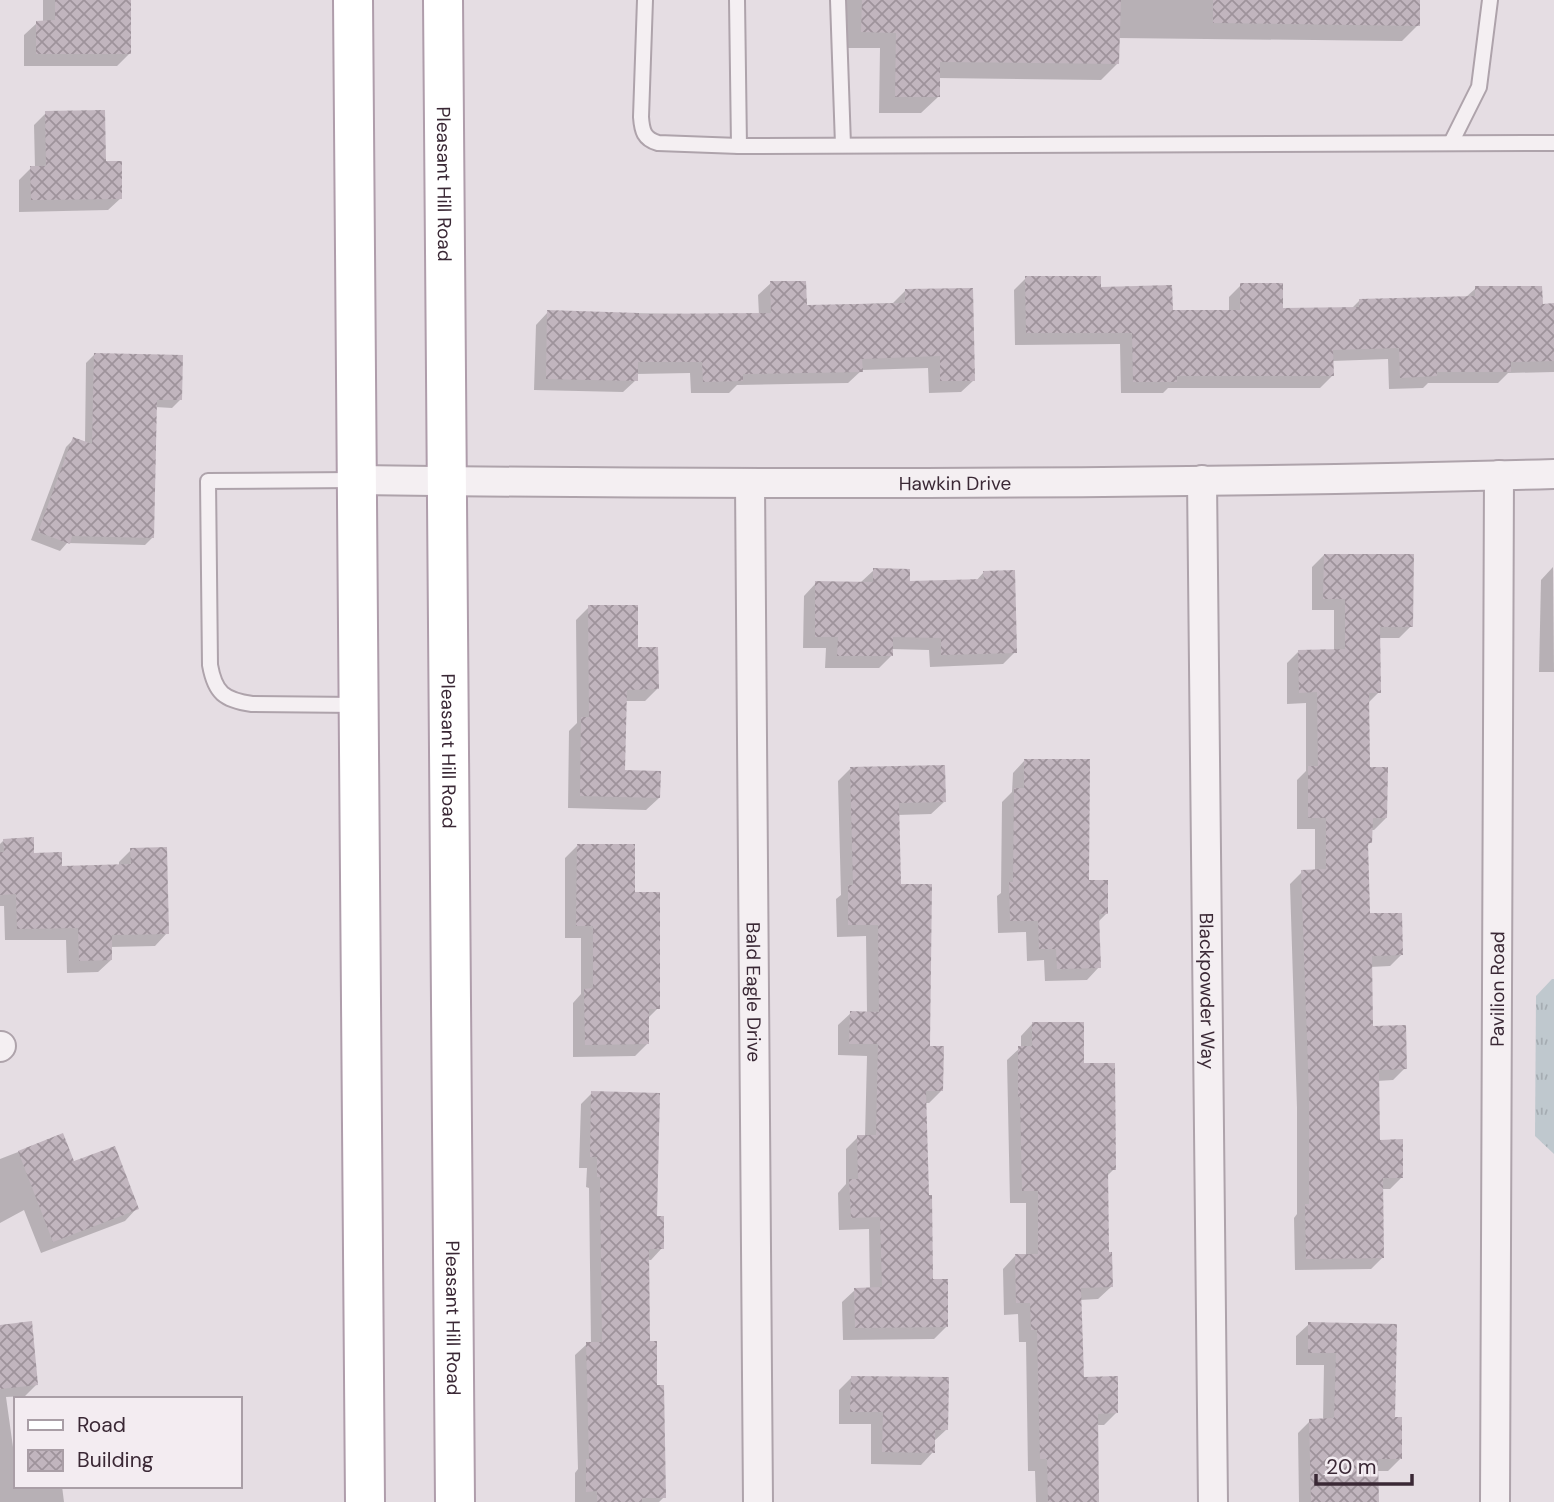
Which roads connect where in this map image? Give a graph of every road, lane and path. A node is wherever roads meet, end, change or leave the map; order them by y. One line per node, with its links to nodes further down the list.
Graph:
1 (353, 0): 13 (main road)
2 (443, 0): 15 (main road, Pleasant Hill Road)
3 (645, 0): 10 (lane)
4 (737, 0): 10 (lane)
5 (838, 0): 9 (lane)
6 (1490, 0): 7 (lane)
7 (1451, 143): 8 (lane); 9 (lane)
8 (1554, 143)
9 (843, 145): 10 (lane)
10 (738, 146)
11 (1554, 474): 12 (street, Hawkin Drive)
12 (1499, 475): 14 (street, Hawkin Drive); 22 (street, Pavilion Road)
13 (357, 480): 15 (street, Hawkin Drive); 17 (main road); 17 (lane)
14 (1202, 480): 16 (street, Hawkin Drive); 21 (street, Blackpowder Way)
15 (446, 481): 16 (street, Hawkin Drive); 19 (main road, Pleasant Hill Road)
16 (750, 483): 20 (street, Bald Eagle Drive)
17 (359, 705): 18 (main road)
18 (365, 1502)
19 (455, 1502)
20 (758, 1502)
21 (1213, 1502)
22 (1495, 1502)

